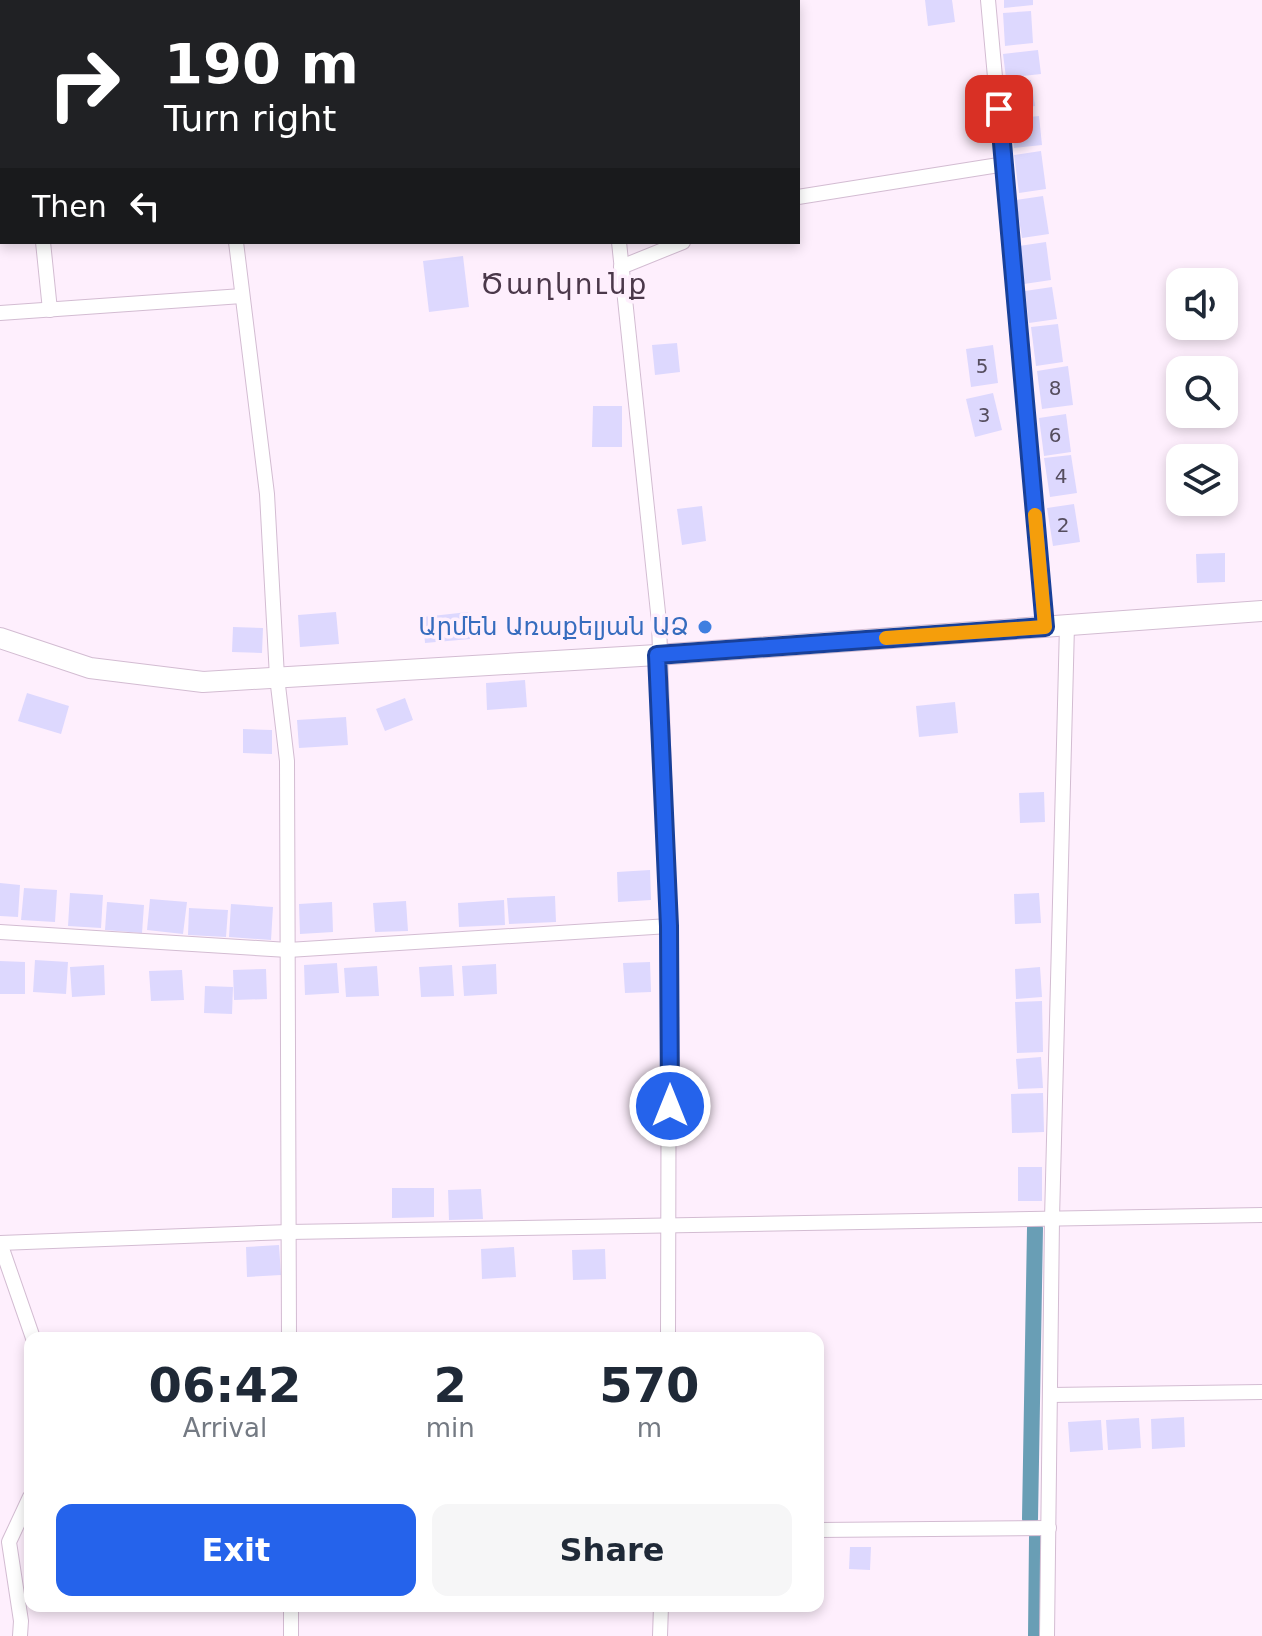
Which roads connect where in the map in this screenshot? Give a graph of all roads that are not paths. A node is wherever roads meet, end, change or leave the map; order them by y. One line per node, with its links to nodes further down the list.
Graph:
1 (988, 0): 2 (street)
2 (1005, 164): 3 (street); 14 (street)
3 (800, 197)
4 (43, 244): 10 (street)
5 (236, 244): 9 (street)
6 (619, 244): 8 (street)
7 (678, 244): 8 (street)
8 (621, 267): 16 (street)
9 (242, 296): 10 (street); 17 (street)
10 (50, 310): 11 (street)
11 (0, 313)
12 (1262, 611): 13 (main road)
13 (1067, 625): 14 (main road); 22 (street)
14 (1045, 627): 16 (main road)
15 (0, 638): 17 (main road)
16 (657, 655): 17 (main road); 18 (street)
17 (277, 677): 20 (street)
18 (669, 926): 20 (street); 23 (street)
19 (0, 932): 20 (street)
20 (288, 950): 24 (street)
21 (1262, 1215): 22 (street)
22 (1052, 1219): 23 (street); 30 (street)
23 (670, 1226): 24 (street); 28 (street)
24 (289, 1232): 25 (street); 27 (street)
25 (0, 1243): 26 (street)
26 (31, 1332)
27 (289, 1332)
28 (668, 1332)
29 (1262, 1392): 30 (street)
30 (1051, 1395): 32 (street)
31 (24, 1510): 35 (street)
32 (1049, 1528): 33 (street); 41 (street)
33 (824, 1530)
34 (24, 1533): 35 (street)
35 (9, 1542): 38 (street)
36 (291, 1612): 39 (street)
37 (661, 1612): 40 (street)
38 (20, 1636)
39 (291, 1636)
40 (660, 1636)
41 (1047, 1636)

